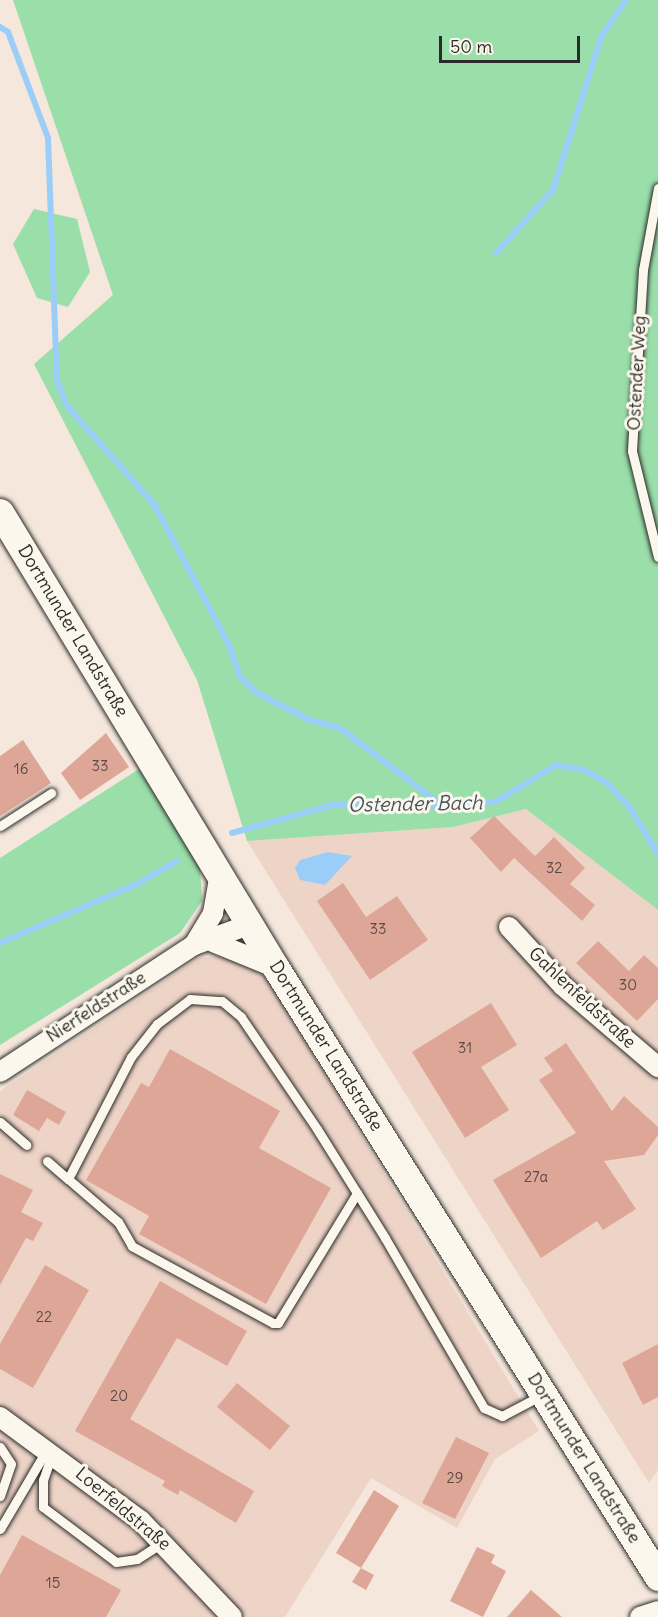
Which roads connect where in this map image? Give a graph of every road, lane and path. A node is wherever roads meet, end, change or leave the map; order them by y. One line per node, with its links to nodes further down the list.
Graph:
1 (658, 188): 3 (lane, Ostender Weg)
2 (0, 512): 6 (main road, Dortmunder Landstraße)
3 (658, 557)
4 (51, 793): 5 (lane)
5 (0, 826)
6 (220, 874): 7 (main road, Dortmunder Landstraße); 9 (street, Nierfeldstraße)
7 (251, 924): 9 (street, Nierfeldstraße); 10 (main road, Dortmunder Landstraße)
8 (509, 927): 11 (street, Gahlenfeldstraße)
9 (204, 944): 10 (street); 12 (street, Nierfeldstraße)
10 (276, 968): 18 (main road, Dortmunder Landstraße)
11 (658, 1067)
12 (0, 1072)
13 (0, 1122): 14 (lane)
14 (26, 1145)
15 (47, 1161): 16 (lane)
16 (68, 1179): 17 (lane); 17 (lane)
17 (357, 1193): 18 (lane)
18 (544, 1394): 25 (main road, Dortmunder Landstraße)
19 (0, 1417): 21 (street, Loerfeldstraße)
20 (0, 1447): 22 (lane)
21 (50, 1450): 23 (lane); 24 (street, Loerfeldstraße); 24 (lane)
22 (0, 1496)
23 (0, 1529)
24 (163, 1542): 26 (street, Loerfeldstraße)
25 (658, 1577)
26 (232, 1617)
27 (640, 1617): 28 (street)
28 (655, 1617)

